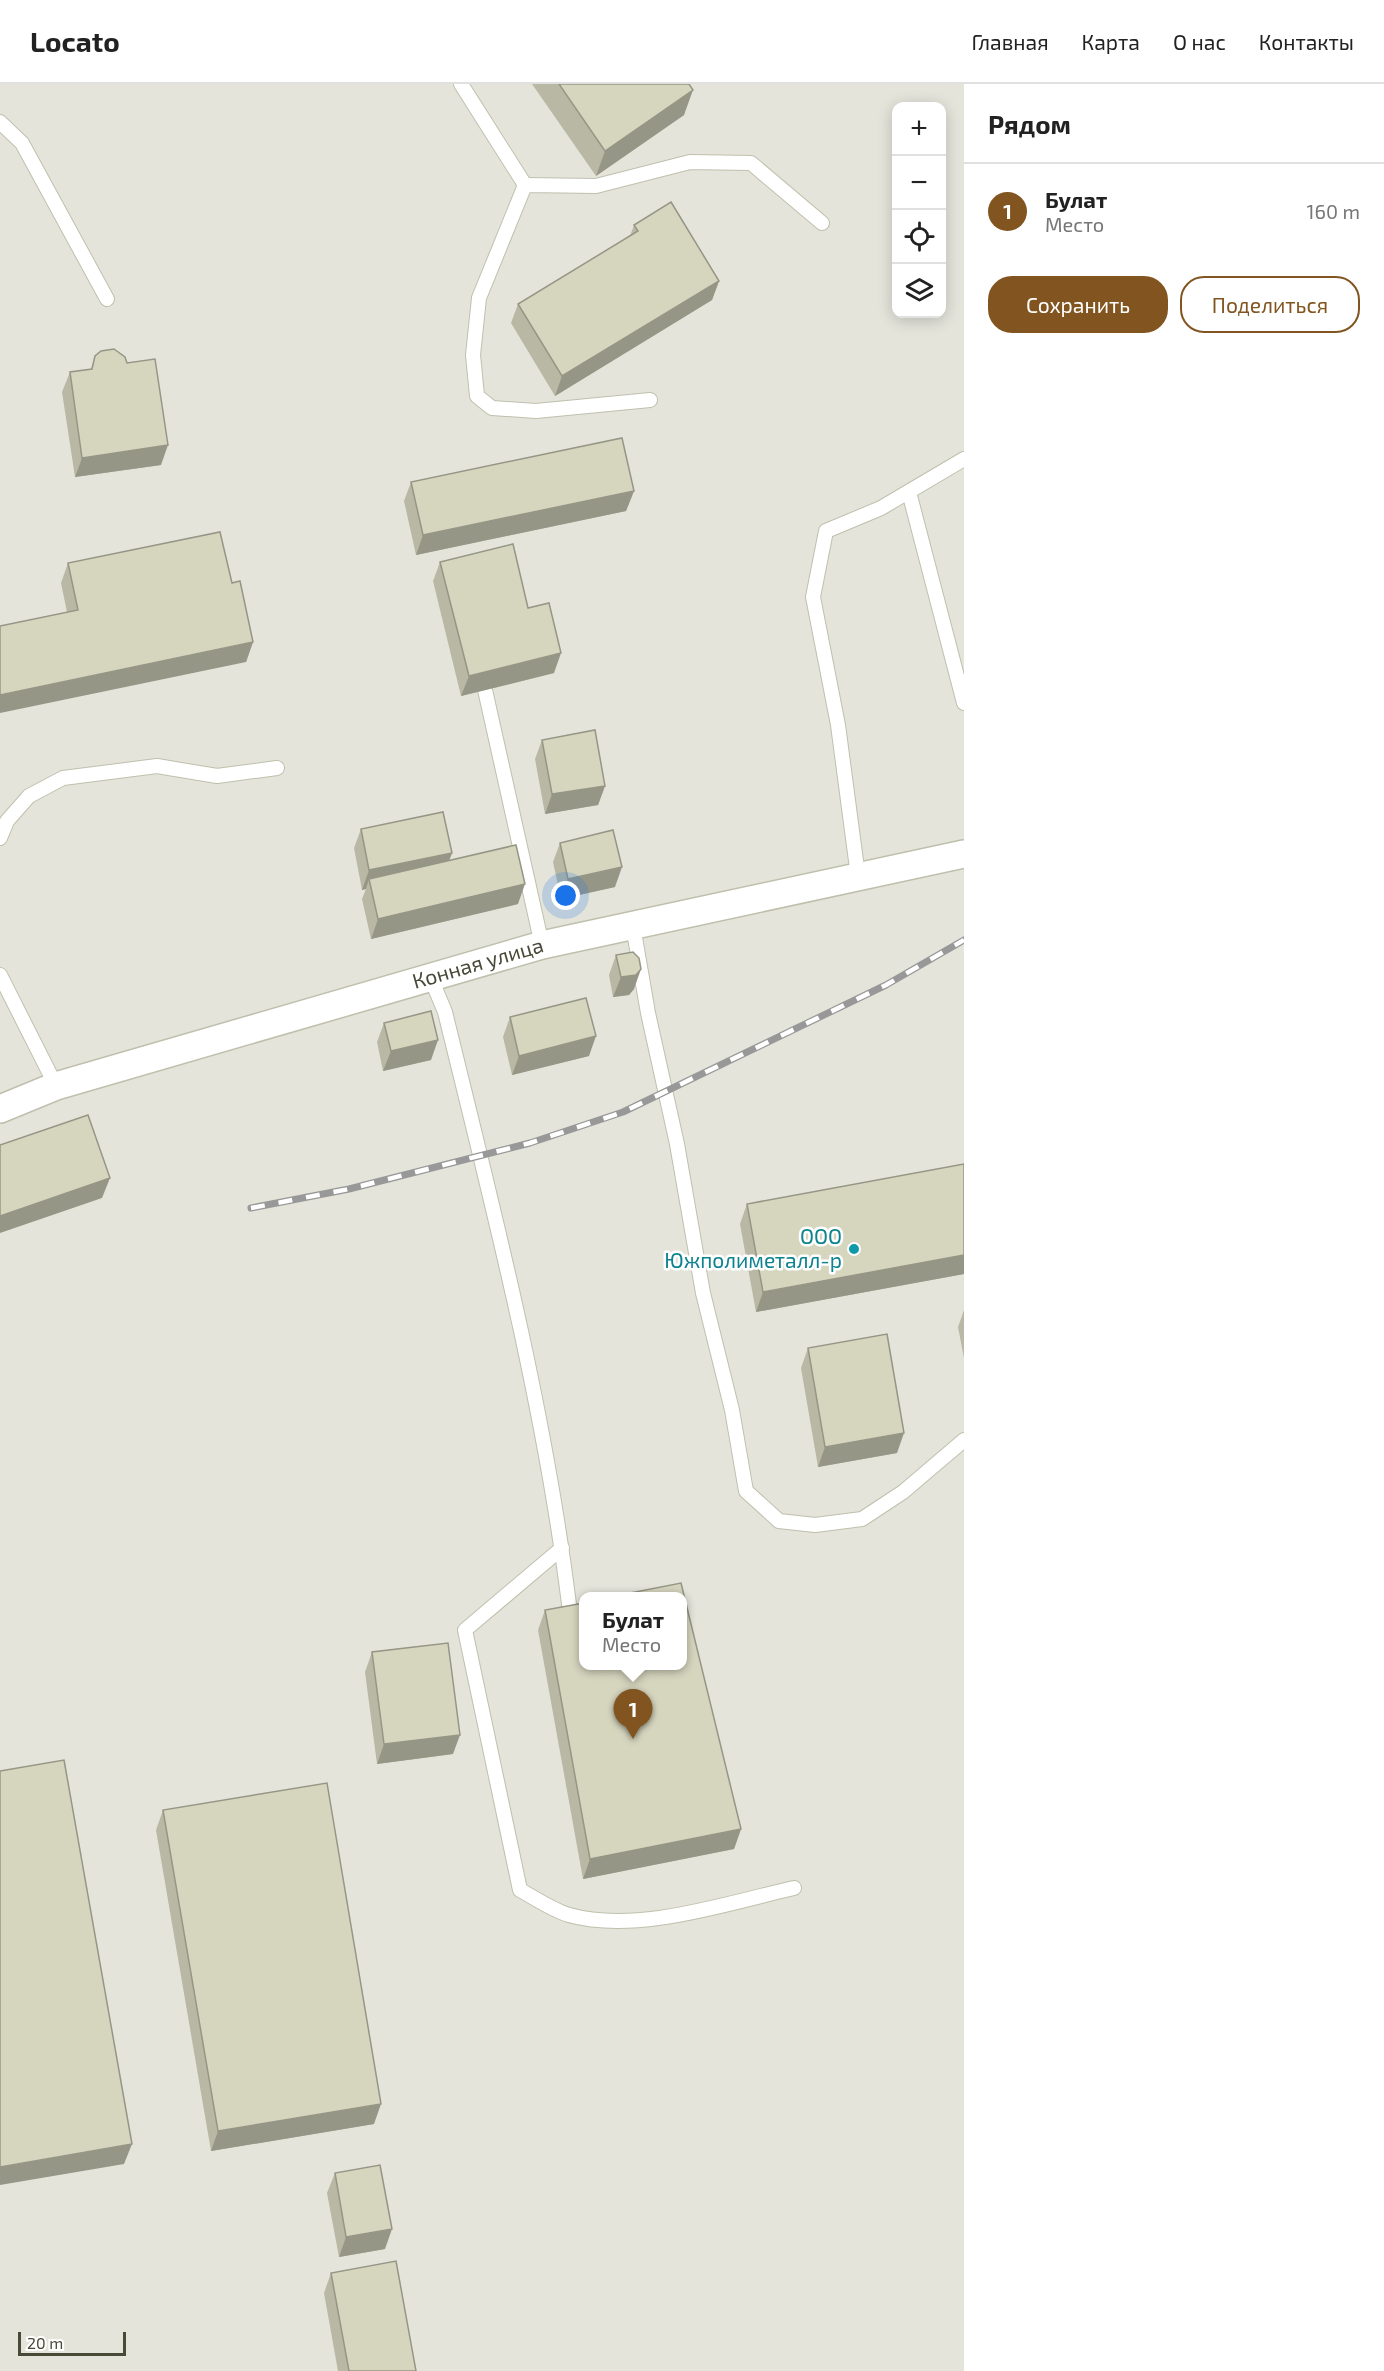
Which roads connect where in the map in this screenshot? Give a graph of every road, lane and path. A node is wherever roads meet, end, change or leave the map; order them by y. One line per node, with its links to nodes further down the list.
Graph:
1 (461, 84): 3 (lane)
2 (0, 122): 5 (lane)
3 (525, 185): 4 (lane); 6 (lane)
4 (822, 223)
5 (107, 298)
6 (650, 400)
7 (964, 459): 8 (lane)
8 (909, 492): 10 (lane); 14 (lane)
9 (478, 660): 16 (lane)
10 (964, 703)
11 (277, 768): 12 (lane)
12 (0, 838)
13 (964, 854): 14 (street, Конная улица)
14 (858, 876): 15 (street, Конная улица)
15 (633, 926): 16 (street, Конная улица); 21 (lane)
16 (542, 945): 18 (street, Конная улица)
17 (0, 975): 19 (lane)
18 (430, 976): 19 (street, Конная улица); 22 (lane)
19 (56, 1086): 20 (street, Конная улица)
20 (0, 1109)
21 (964, 1440)
22 (562, 1548): 23 (lane); 24 (lane)
23 (569, 1604)
24 (794, 1888)

